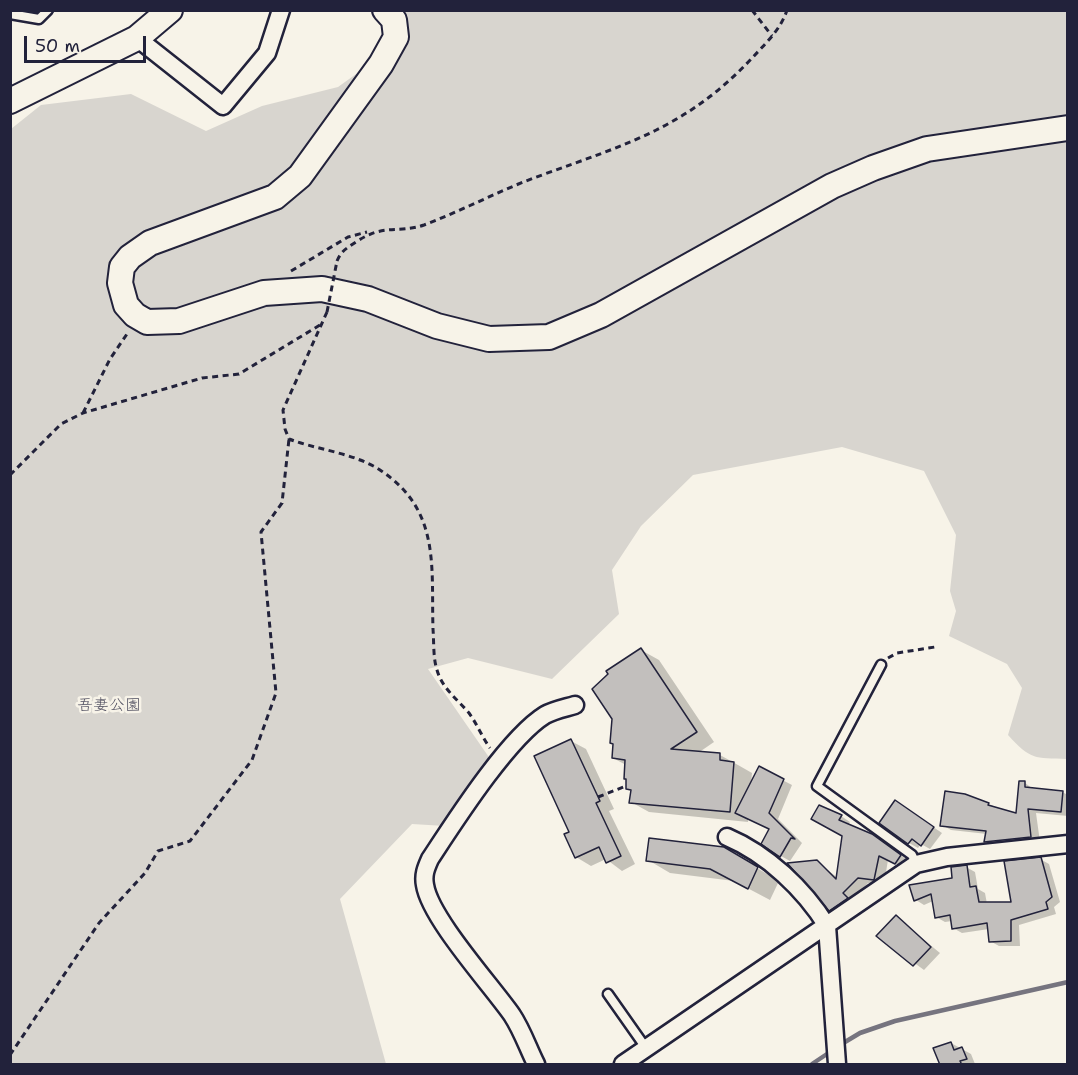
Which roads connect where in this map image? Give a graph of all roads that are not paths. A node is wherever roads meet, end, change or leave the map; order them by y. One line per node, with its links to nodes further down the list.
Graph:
1 (48, 10): 5 (lane)
2 (170, 10): 6 (street)
3 (281, 10): 6 (street)
4 (385, 10): 8 (street)
5 (10, 14)
6 (137, 38): 7 (street)
7 (10, 101)
8 (1068, 128)
9 (881, 665): 13 (lane)
10 (575, 705): 18 (street)
11 (727, 837): 14 (street)
12 (1068, 844): 13 (street)
13 (916, 864): 14 (street)
14 (827, 926): 16 (street); 17 (street)
15 (608, 994): 16 (lane)
16 (646, 1048): 19 (street)
17 (837, 1060)
18 (536, 1065)
19 (622, 1065)

